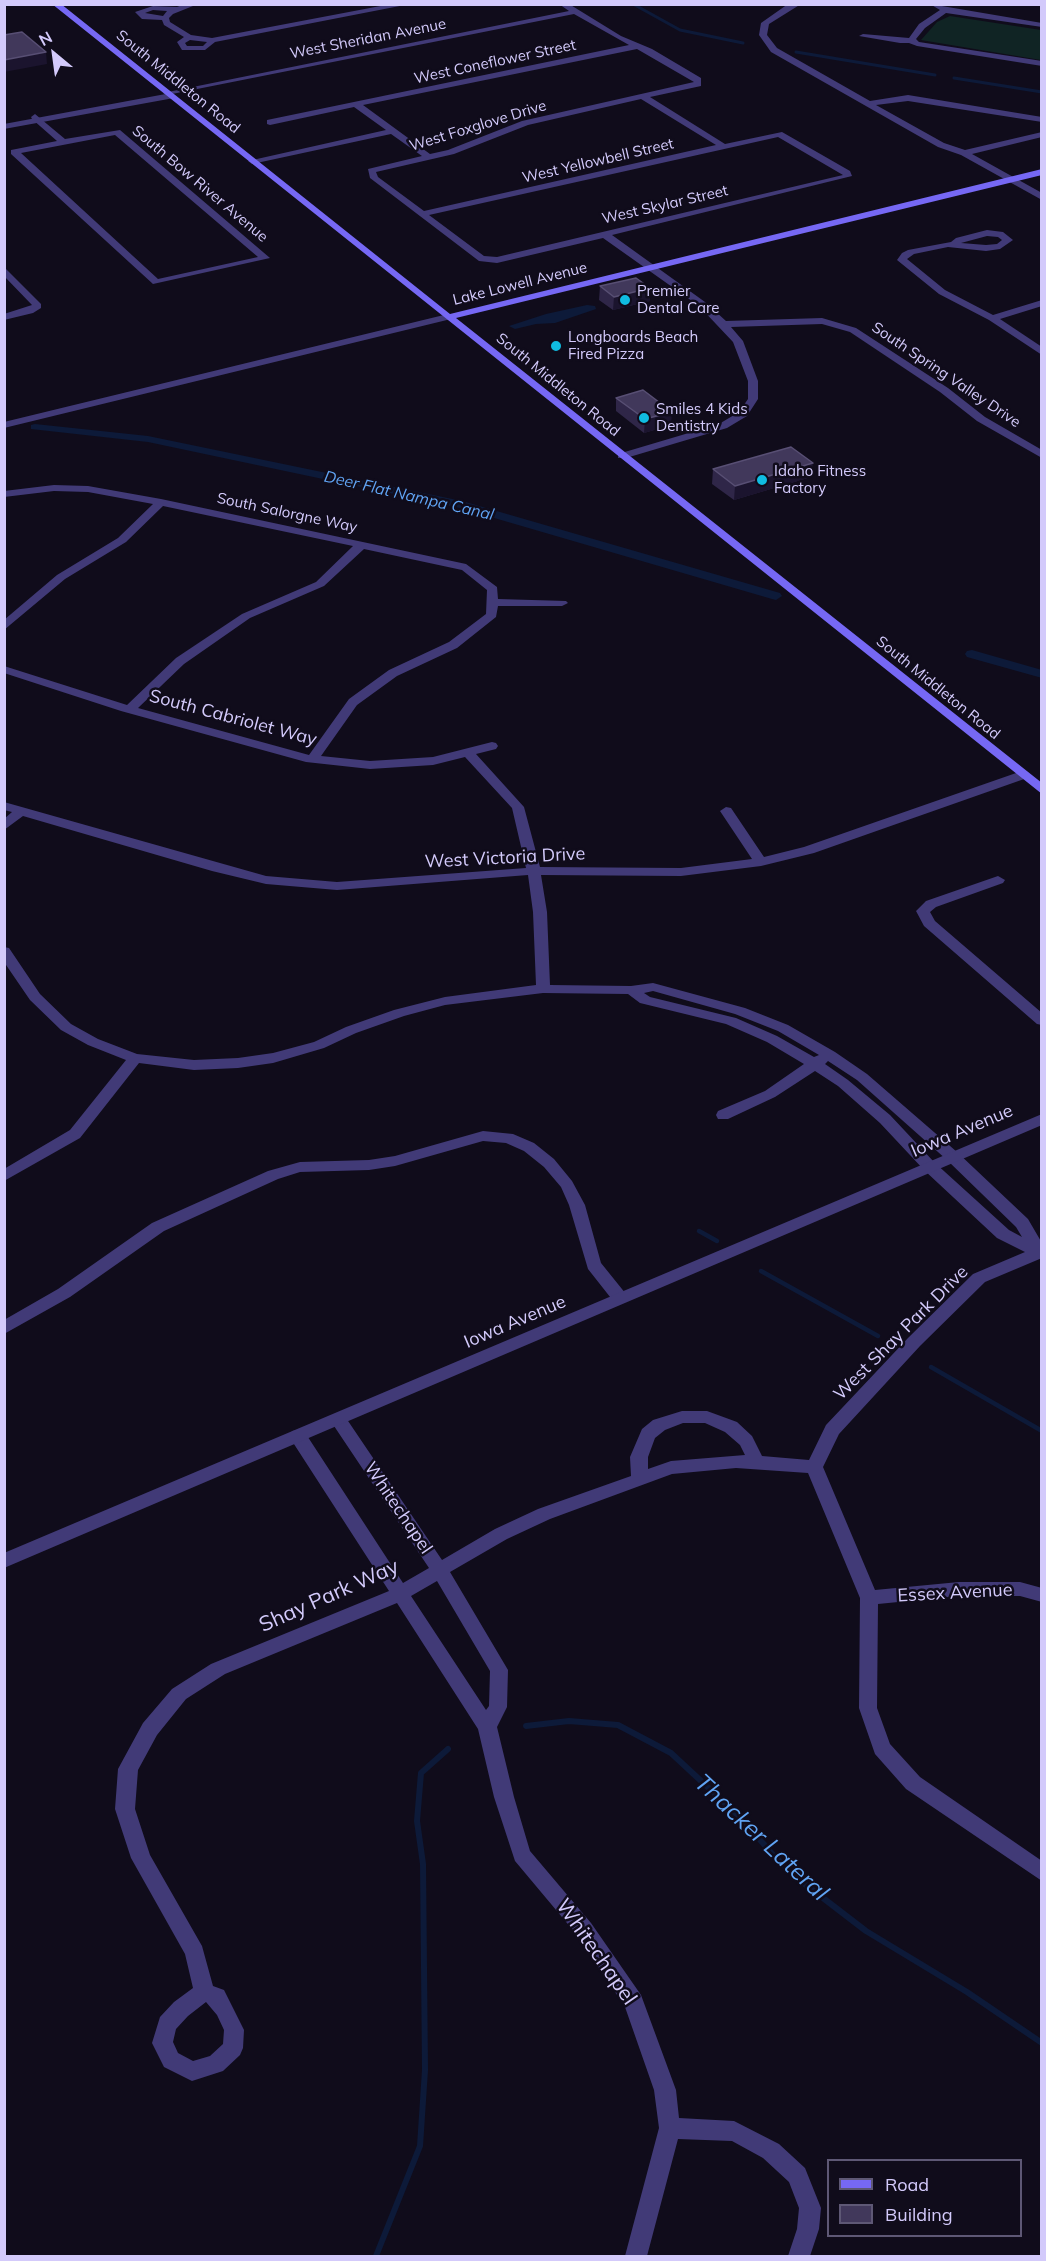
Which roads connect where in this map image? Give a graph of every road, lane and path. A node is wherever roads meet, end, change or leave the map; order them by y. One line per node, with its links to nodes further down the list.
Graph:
1 (56, 4): 18 (main road, South Middleton Road)
2 (194, 4): 7 (street)
3 (406, 4): 12 (street)
4 (563, 4): 9 (street)
5 (796, 4): 11 (street)
6 (934, 4): 8 (street)
7 (175, 9): 12 (street); 12 (street)
8 (945, 10): 13 (street); 15 (street)
9 (575, 12): 16 (street); 18 (street, West Sheridan Avenue)
10 (759, 15): 11 (street)
11 (774, 17): 20 (street)
12 (165, 18)
13 (1041, 26)
14 (863, 36): 15 (street)
15 (911, 40): 17 (street)
16 (638, 46): 19 (street, West Foxglove Drive); 21 (street, West Coneflower Street)
17 (1041, 64)
18 (167, 93): 22 (street, West Sheridan Avenue); 33 (main road, South Middleton Road)
19 (643, 97): 30 (street); 32 (street, West Foxglove Drive)
20 (868, 104): 23 (street); 31 (street)
21 (357, 105): 25 (street, West Coneflower Street); 27 (street)
22 (37, 118): 24 (street); 26 (street); 29 (street)
23 (1041, 120)
24 (4, 122)
25 (270, 122)
26 (4, 127)
27 (393, 131): 32 (street); 33 (street)
28 (1041, 134): 31 (street)
29 (63, 142): 29 (street, South Bow River Avenue)
30 (723, 146): 35 (street, West Yellowbell Street); 38 (street, West Yellowbell Street)
31 (964, 153): 36 (street)
32 (428, 157): 38 (street, West Foxglove Drive)
33 (252, 161): 45 (main road, South Middleton Road)
34 (1041, 172): 36 (main road, Lake Lowell Avenue)
35 (848, 176): 39 (street, West Skylar Street)
36 (1012, 180): 37 (street); 41 (main road, Lake Lowell Avenue)
37 (1041, 197)
38 (422, 214): 39 (street, West Skylar Street)
39 (605, 235): 41 (street)
40 (954, 244): 46 (street)
41 (651, 268): 45 (main road, Lake Lowell Avenue); 47 (street)
42 (4, 270): 44 (street)
43 (1041, 303): 46 (street)
44 (4, 317)
45 (448, 317): 49 (street, Lake Lowell Avenue); 51 (main road, South Middleton Road)
46 (992, 318): 48 (street)
47 (724, 324): 50 (street, South Spring Valley Drive); 51 (street)
48 (1041, 352)
49 (4, 425)
50 (1041, 455)
51 (622, 456): 63 (main road, South Middleton Road)
52 (4, 494): 53 (street, South Salorgne Way)
53 (162, 502): 54 (street, South Salorgne Way); 57 (street)
54 (362, 544): 55 (street, South Salorgne Way); 59 (street)
55 (492, 602): 56 (street); 62 (street)
56 (562, 603)
57 (4, 627)
58 (4, 669): 59 (street, South Cabriolet Way)
59 (130, 710): 62 (street, South Cabriolet Way)
60 (492, 746): 61 (street, South Cabriolet Way)
61 (468, 753): 62 (street, South Cabriolet Way); 70 (street)
62 (312, 759)
63 (1023, 775): 64 (main road, South Middleton Road); 69 (street, West Victoria Drive)
64 (1041, 789)
65 (4, 806): 67 (street, West Victoria Drive)
66 (726, 811): 69 (street)
67 (20, 812): 68 (street); 70 (street, West Victoria Drive)
68 (4, 826)
69 (761, 862): 70 (street, West Victoria Drive)
70 (534, 871): 73 (street)
71 (998, 880): 75 (street)
72 (4, 951): 77 (street)
73 (543, 989): 74 (street); 77 (street)
74 (735, 1016): 76 (street); 78 (street)
75 (1041, 1020)
76 (830, 1055): 78 (street); 81 (street)
77 (135, 1058): 83 (street)
78 (815, 1064): 79 (street); 82 (street)
79 (723, 1114)
80 (1041, 1119): 81 (street, Iowa Avenue)
81 (952, 1156): 82 (street, Iowa Avenue); 84 (street)
82 (929, 1166): 84 (street); 85 (street, Iowa Avenue)
83 (4, 1176)
84 (1041, 1253): 90 (street, West Shay Park Drive)
85 (620, 1298): 86 (street); 87 (street, Iowa Avenue)
86 (4, 1328)
87 (338, 1419): 88 (street, Iowa Avenue); 93 (street, Whitechapel)
88 (298, 1436): 92 (street, Iowa Avenue); 94 (street, Whitechapel)
89 (757, 1463): 90 (street, Shay Park Way); 91 (street, Shay Park Way); 91 (street)
90 (814, 1467): 96 (street)
91 (639, 1480): 93 (street, Shay Park Way)
92 (4, 1561)
93 (439, 1569): 94 (street, Shay Park Way); 97 (street, Whitechapel)
94 (399, 1594): 97 (street, Whitechapel); 99 (street, Shay Park Way)
95 (1041, 1595): 96 (street, Essex Avenue)
96 (869, 1598): 98 (street)
97 (487, 1727): 100 (street, Whitechapel)
98 (1041, 1872)
99 (204, 1992)
100 (670, 2128): 101 (street, Whitechapel); 102 (street)
101 (636, 2256)
102 (799, 2256)

